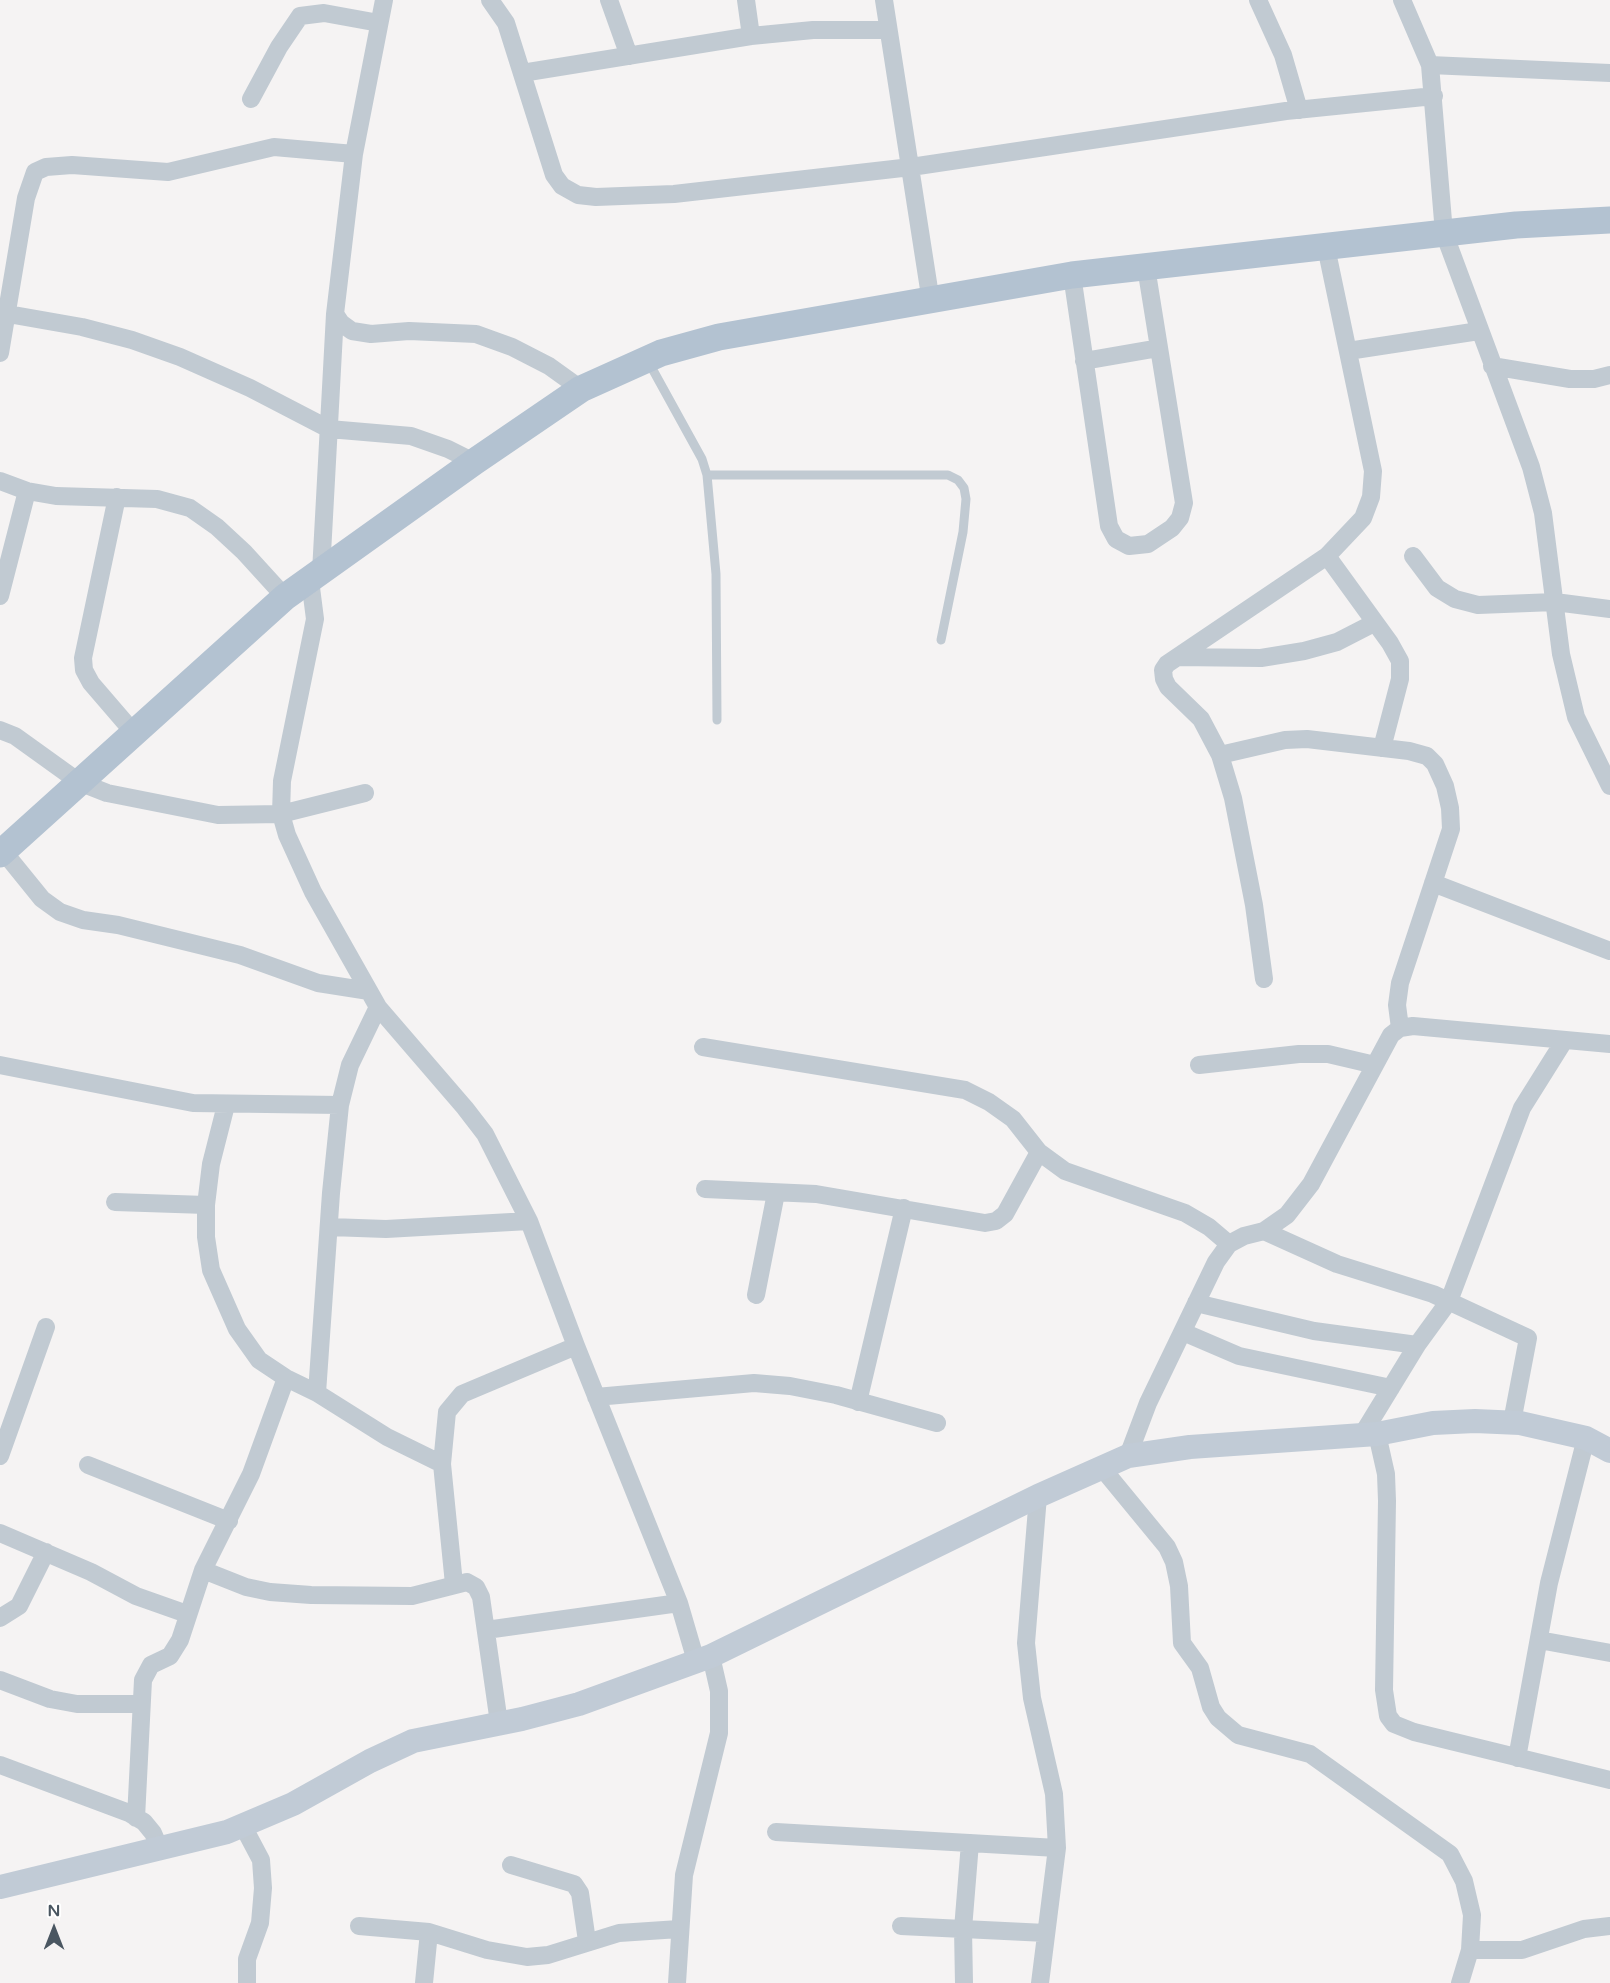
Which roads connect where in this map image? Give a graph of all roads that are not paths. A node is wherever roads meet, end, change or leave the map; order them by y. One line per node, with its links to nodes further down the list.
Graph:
1 (384, 0): 8 (street)
2 (490, 0): 14 (street)
3 (609, 0): 11 (street)
4 (746, 0): 10 (street)
5 (884, 0): 9 (street)
6 (1258, 0): 17 (street)
7 (1401, 0): 12 (street)
8 (379, 23): 16 (street); 18 (street)
9 (888, 30): 10 (street); 19 (street)
10 (751, 36): 11 (street)
11 (628, 56): 14 (street)
12 (1430, 65): 13 (street); 15 (street)
13 (1608, 67)
14 (522, 73): 19 (street)
15 (1434, 96): 17 (street); 21 (street)
16 (251, 99)
17 (1299, 110): 19 (street)
18 (354, 154): 26 (street); 27 (street)
19 (911, 167): 25 (street)
20 (1610, 220): 21 (main road)
21 (1444, 233): 22 (main road); 28 (street)
22 (1326, 247): 23 (main road); 30 (street)
23 (1146, 267): 24 (main road); 29 (street)
24 (1072, 275): 25 (main road); 33 (street)
25 (931, 302): 32 (main road)
26 (8, 314): 31 (street); 37 (street)
27 (335, 314): 36 (street); 37 (street)
28 (1479, 331): 30 (street); 34 (street)
29 (1159, 348): 33 (street); 33 (street)
30 (1348, 351): 43 (street)
31 (0, 353)
32 (647, 359): 36 (main road); 39 (lane)
33 (1084, 361)
34 (1492, 366): 35 (street); 48 (street)
35 (1610, 375)
36 (581, 389): 38 (main road)
37 (329, 429): 38 (street); 45 (street)
38 (474, 462): 45 (main road)
39 (707, 475): 51 (lane); 53 (lane)
40 (0, 481): 41 (street)
41 (27, 491): 42 (street); 46 (street)
42 (117, 496): 47 (street); 55 (street)
43 (1327, 556): 50 (street); 52 (street)
44 (1413, 556): 48 (street)
45 (316, 576): 47 (main road); 61 (street)
46 (0, 596)
47 (285, 597): 55 (main road)
48 (1555, 602): 49 (street); 59 (street)
49 (1610, 609)
50 (1374, 623): 52 (street); 56 (street)
51 (941, 640)
52 (1178, 657): 57 (street)
53 (717, 720)
54 (0, 730): 58 (street)
55 (134, 733): 58 (main road)
56 (1382, 748): 57 (street); 63 (street)
57 (1220, 755): 65 (street)
58 (79, 782): 61 (street); 62 (main road)
59 (1610, 786)
60 (365, 793): 61 (street)
61 (281, 814): 66 (street)
62 (2, 852): 66 (street)
63 (1433, 883): 64 (street); 67 (street)
64 (1610, 951)
65 (1263, 979)
66 (374, 999): 75 (street); 82 (street)
67 (1400, 1028): 68 (street); 73 (street)
68 (1564, 1041): 69 (street); 87 (street)
69 (1610, 1044)
70 (703, 1047): 76 (street)
71 (0, 1065): 74 (street)
72 (1200, 1065): 73 (street)
73 (1375, 1065): 84 (street)
74 (226, 1105): 75 (street); 80 (street)
75 (340, 1105): 83 (street)
76 (1039, 1152): 81 (street); 85 (street)
77 (705, 1189): 78 (street)
78 (776, 1192): 81 (street); 86 (street)
79 (115, 1202): 80 (street)
80 (206, 1205): 93 (street)
81 (904, 1208): 97 (street)
82 (529, 1221): 83 (street); 92 (street)
83 (330, 1227): 95 (street)
84 (1264, 1231): 85 (street); 87 (street)
85 (1229, 1244): 88 (street)
86 (756, 1295)
87 (1449, 1301): 91 (street); 98 (street)
88 (1196, 1303): 90 (street); 91 (street)
89 (46, 1327): 103 (street)
90 (1183, 1332): 94 (street); 104 (street)
91 (1417, 1345): 94 (street)
92 (576, 1346): 96 (street); 105 (street)
93 (286, 1378): 95 (street); 109 (street)
94 (1391, 1388): 100 (street)
95 (316, 1393): 105 (street)
96 (596, 1397): 97 (street); 114 (street)
97 (858, 1402): 99 (street)
98 (1512, 1422): 100 (street); 101 (street)
99 (937, 1423)
100 (1369, 1435): 104 (street); 124 (street)
101 (1586, 1438): 102 (street); 118 (street)
102 (1610, 1451)
103 (0, 1456)
104 (1128, 1456): 107 (street)
105 (442, 1464): 113 (street)
106 (88, 1465): 109 (street)
107 (1102, 1468): 108 (street); 143 (street)
108 (1038, 1496): 120 (street); 131 (street)
109 (229, 1521): 112 (street)
110 (0, 1533): 111 (street)
111 (46, 1552): 115 (street); 116 (street)
112 (203, 1570): 113 (street); 115 (street)
113 (454, 1584): 117 (street)
114 (679, 1603): 117 (street); 120 (street)
115 (187, 1614): 122 (street)
116 (0, 1618)
117 (486, 1630): 123 (street)
118 (1539, 1640): 119 (street); 124 (street)
119 (1610, 1653)
120 (704, 1659): 123 (street); 138 (street)
121 (0, 1680): 122 (street)
122 (141, 1704): 127 (street)
123 (498, 1724): 128 (street)
124 (1517, 1758): 126 (street)
125 (0, 1765): 127 (street)
126 (1610, 1780)
127 (136, 1818): 132 (street)
128 (243, 1826): 132 (street); 144 (street)
129 (776, 1832): 130 (street)
130 (970, 1843): 131 (street); 139 (street)
131 (1057, 1848): 141 (street)
132 (160, 1850): 134 (street)
133 (511, 1865): 142 (street)
134 (0, 1887)
135 (359, 1926): 140 (street)
136 (901, 1926): 139 (street)
137 (1610, 1926): 143 (street)
138 (679, 1929): 142 (street); 146 (street)
139 (963, 1929): 141 (street); 147 (street)
140 (429, 1932): 142 (street); 145 (street)
141 (1046, 1933): 148 (street)
142 (588, 1941)
143 (1470, 1950): 149 (street)
144 (247, 1983)
145 (424, 1983)
146 (677, 1983)
147 (964, 1983)
148 (1040, 1983)
149 (1460, 1983)

